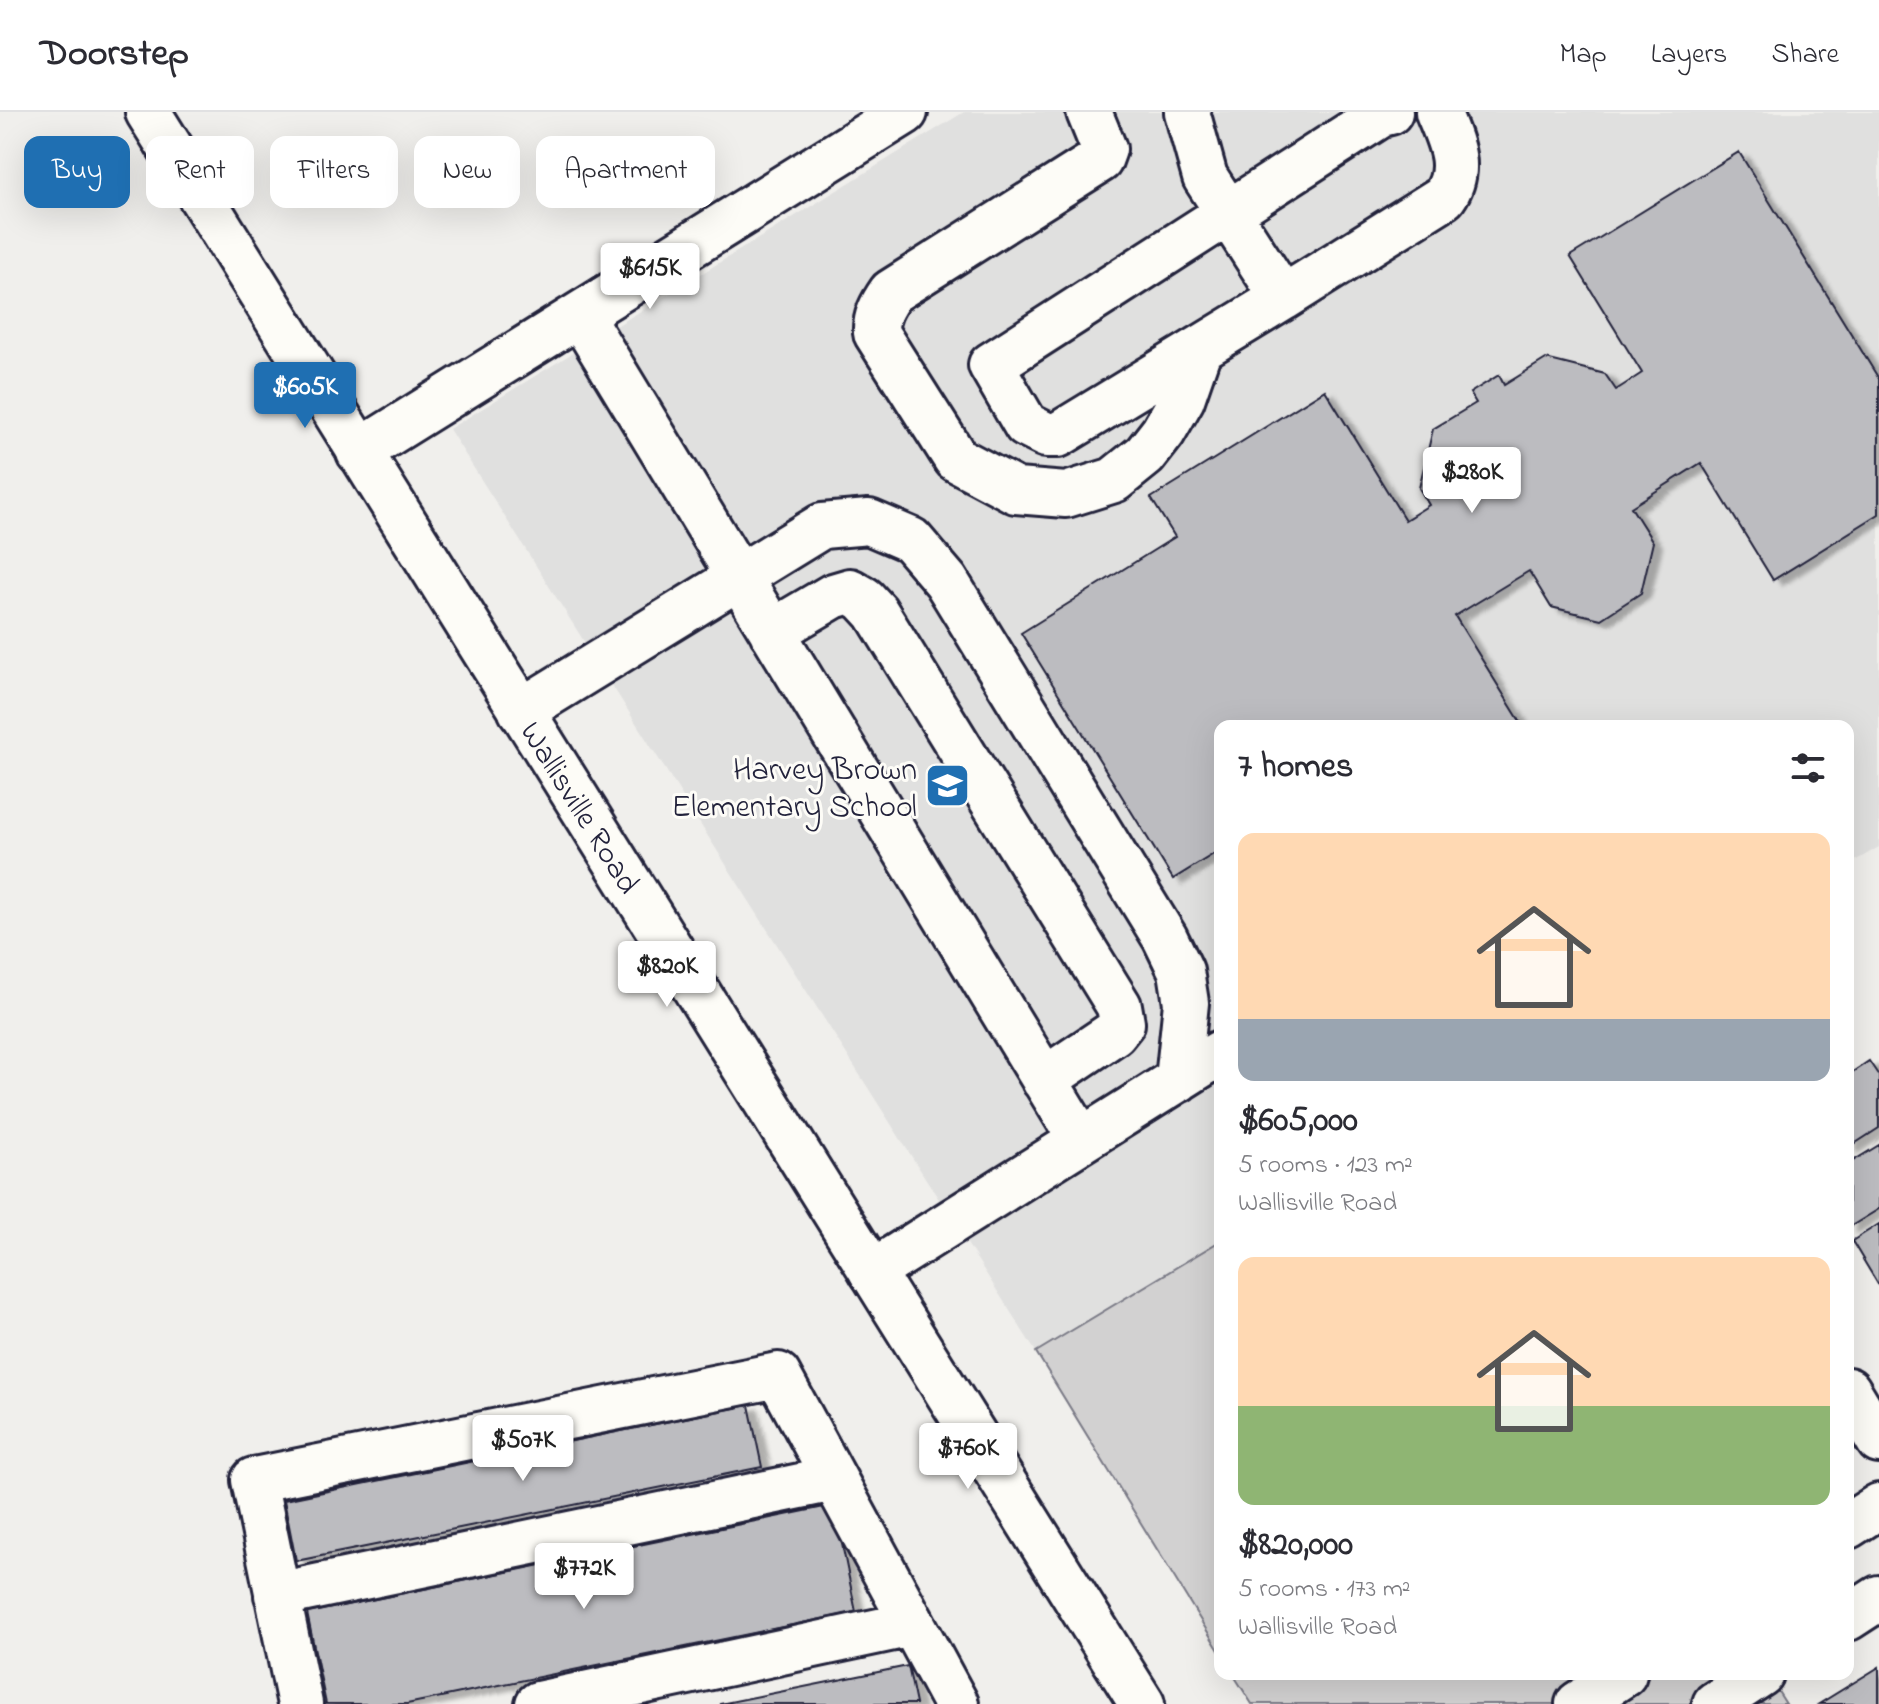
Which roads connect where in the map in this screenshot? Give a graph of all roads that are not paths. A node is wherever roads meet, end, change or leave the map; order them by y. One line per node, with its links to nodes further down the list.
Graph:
1 (148, 112): 11 (main road, Wallisville Road)
2 (905, 112): 9 (main road)
3 (1089, 112): 10 (main road)
4 (1187, 112): 7 (main road)
5 (1390, 112): 7 (main road)
6 (1438, 112): 8 (main road)
7 (1228, 213): 8 (main road); 10 (main road)
8 (1283, 298): 10 (main road)
9 (580, 315): 11 (main road); 12 (main road)
10 (1199, 350)
11 (359, 452): 14 (main road, Wallisville Road)
12 (738, 576): 13 (main road); 14 (main road); 17 (main road)
13 (772, 632): 16 (main road); 16 (main road)
14 (521, 711): 19 (main road, Wallisville Road)
15 (1214, 1057): 17 (main road)
16 (1044, 1080): 18 (main road)
17 (1178, 1080): 18 (main road)
18 (1081, 1140): 19 (main road)
19 (872, 1272): 34 (main road, Wallisville Road)
20 (1854, 1400): 21 (main road)
21 (1879, 1441)
22 (834, 1479): 25 (main road); 25 (main road); 28 (main road)
23 (1879, 1506): 24 (main road)
24 (1854, 1522)
25 (277, 1595): 31 (main road)
26 (1879, 1598): 27 (main road)
27 (1854, 1614)
28 (912, 1624): 32 (main road); 33 (main road)
29 (1615, 1680): 35 (main road)
30 (1752, 1680): 36 (main road)
31 (300, 1704)
32 (538, 1704)
33 (956, 1704)
34 (1142, 1704)
35 (1578, 1704)
36 (1715, 1704)

